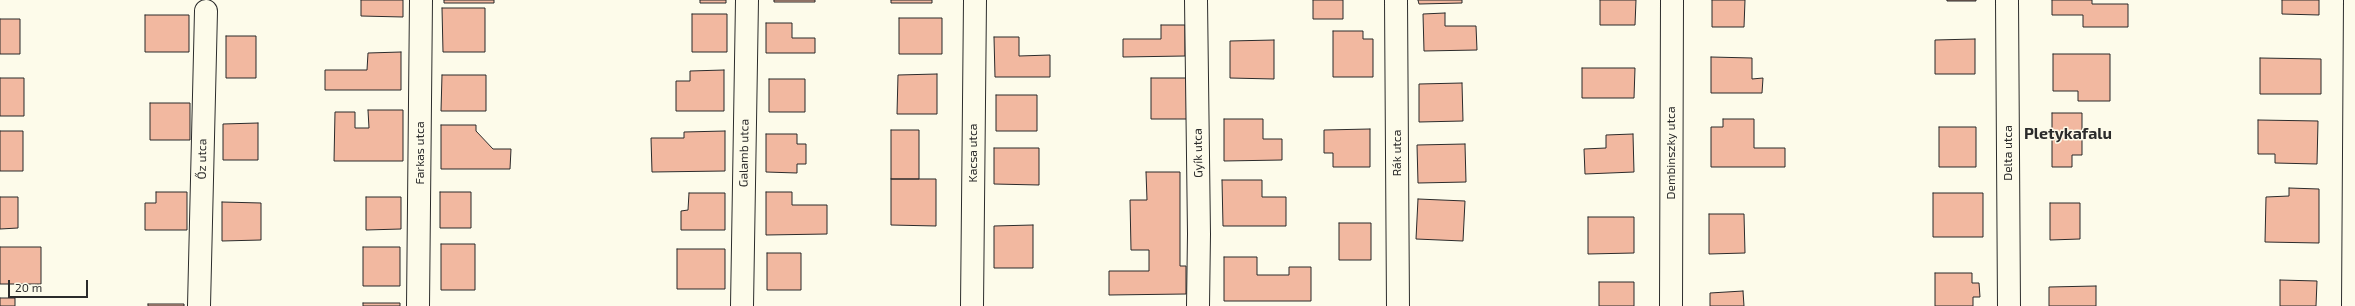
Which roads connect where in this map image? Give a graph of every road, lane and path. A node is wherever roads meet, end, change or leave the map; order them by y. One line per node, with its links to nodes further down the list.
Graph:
1 (421, 0): 11 (street, Farkas utca)
2 (747, 0): 12 (street, Galamb utca)
3 (975, 0): 13 (street, Kacsa utca)
4 (1196, 0): 14 (street, Gyík utca)
5 (1396, 0): 15 (street, Rák utca)
6 (1672, 0): 16 (street, Dembinszky utca)
7 (2007, 0): 17 (street, Delta utca)
8 (2355, 0): 18 (street)
9 (206, 11): 10 (street, Őz utca)
10 (199, 306)
11 (418, 306)
12 (742, 306)
13 (972, 306)
14 (1198, 306)
15 (1398, 306)
16 (1671, 306)
17 (2009, 306)
18 (2353, 306)

